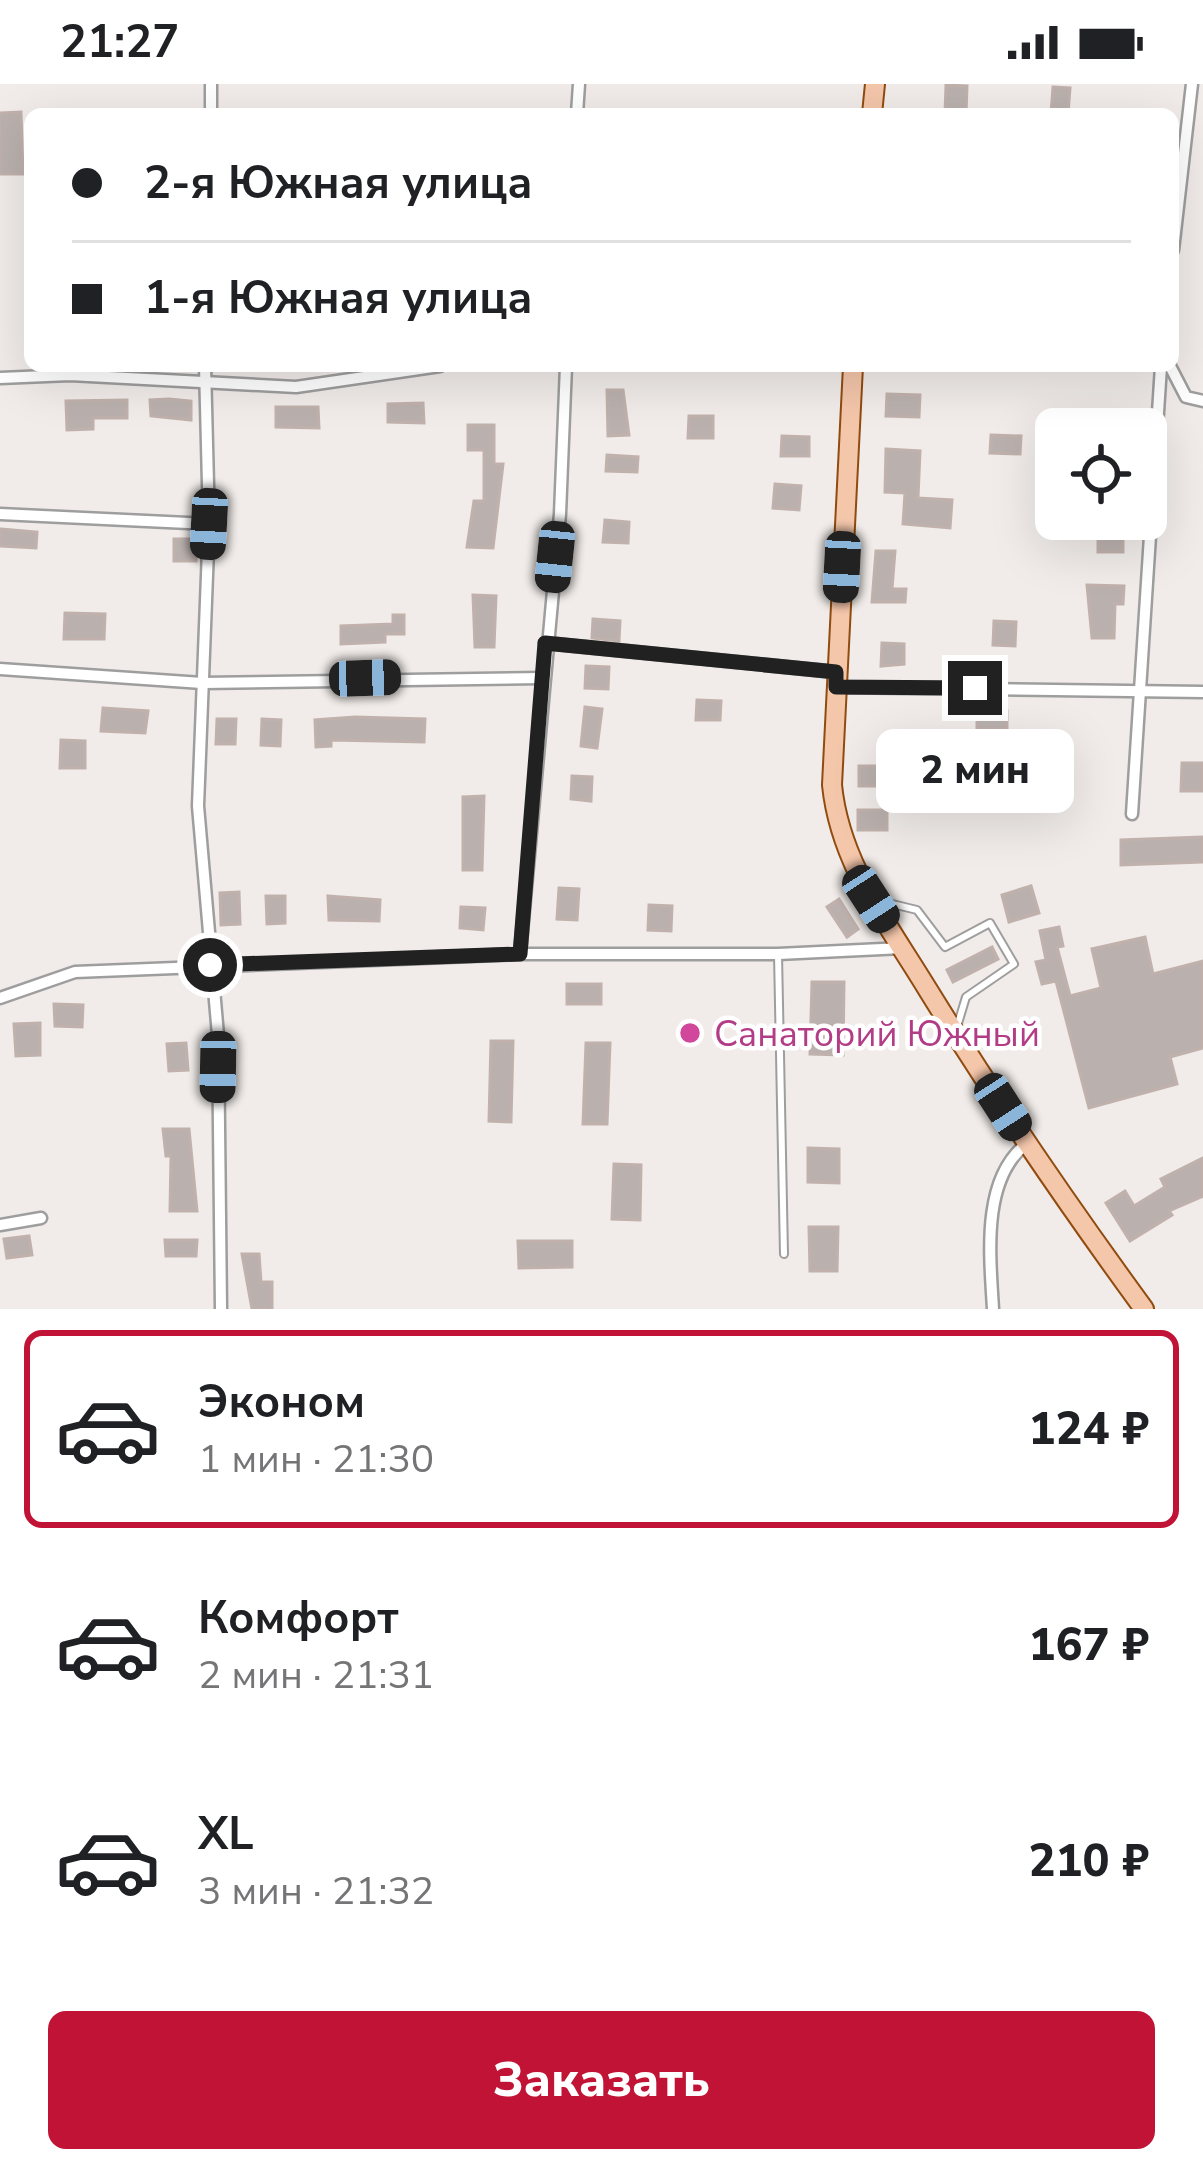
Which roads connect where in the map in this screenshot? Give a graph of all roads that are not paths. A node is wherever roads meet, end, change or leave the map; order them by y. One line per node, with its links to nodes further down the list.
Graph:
1 (1192, 84): 2 (street)
2 (1179, 198)
3 (205, 372): 10 (street)
4 (399, 372): 10 (street)
5 (566, 372): 14 (street)
6 (853, 372): 17 (main road)
7 (1161, 372): 19 (street)
8 (1173, 372): 11 (street)
9 (0, 378): 10 (street)
10 (205, 381): 13 (street)
11 (1203, 401)
12 (0, 514): 13 (street)
13 (209, 524): 18 (street)
14 (545, 643): 16 (street); 17 (street)
15 (0, 669): 18 (street)
16 (541, 678): 18 (street); 24 (street)
17 (836, 680): 19 (street); 22 (main road)
18 (202, 682): 26 (street)
19 (1139, 687): 20 (street); 21 (street)
20 (1203, 692)
21 (1132, 814)
22 (871, 899): 23 (main road); 28 (lane)
23 (903, 949): 25 (street); 28 (main road)
24 (520, 954): 25 (street); 26 (street)
25 (778, 955): 32 (lane)
26 (210, 965): 27 (street); 33 (street)
27 (0, 998)
28 (955, 1033): 29 (main road)
29 (1026, 1144): 34 (street); 35 (main road)
30 (41, 1218): 31 (street)
31 (0, 1225)
32 (784, 1254)
33 (221, 1309)
34 (993, 1309)
35 (1144, 1309)

